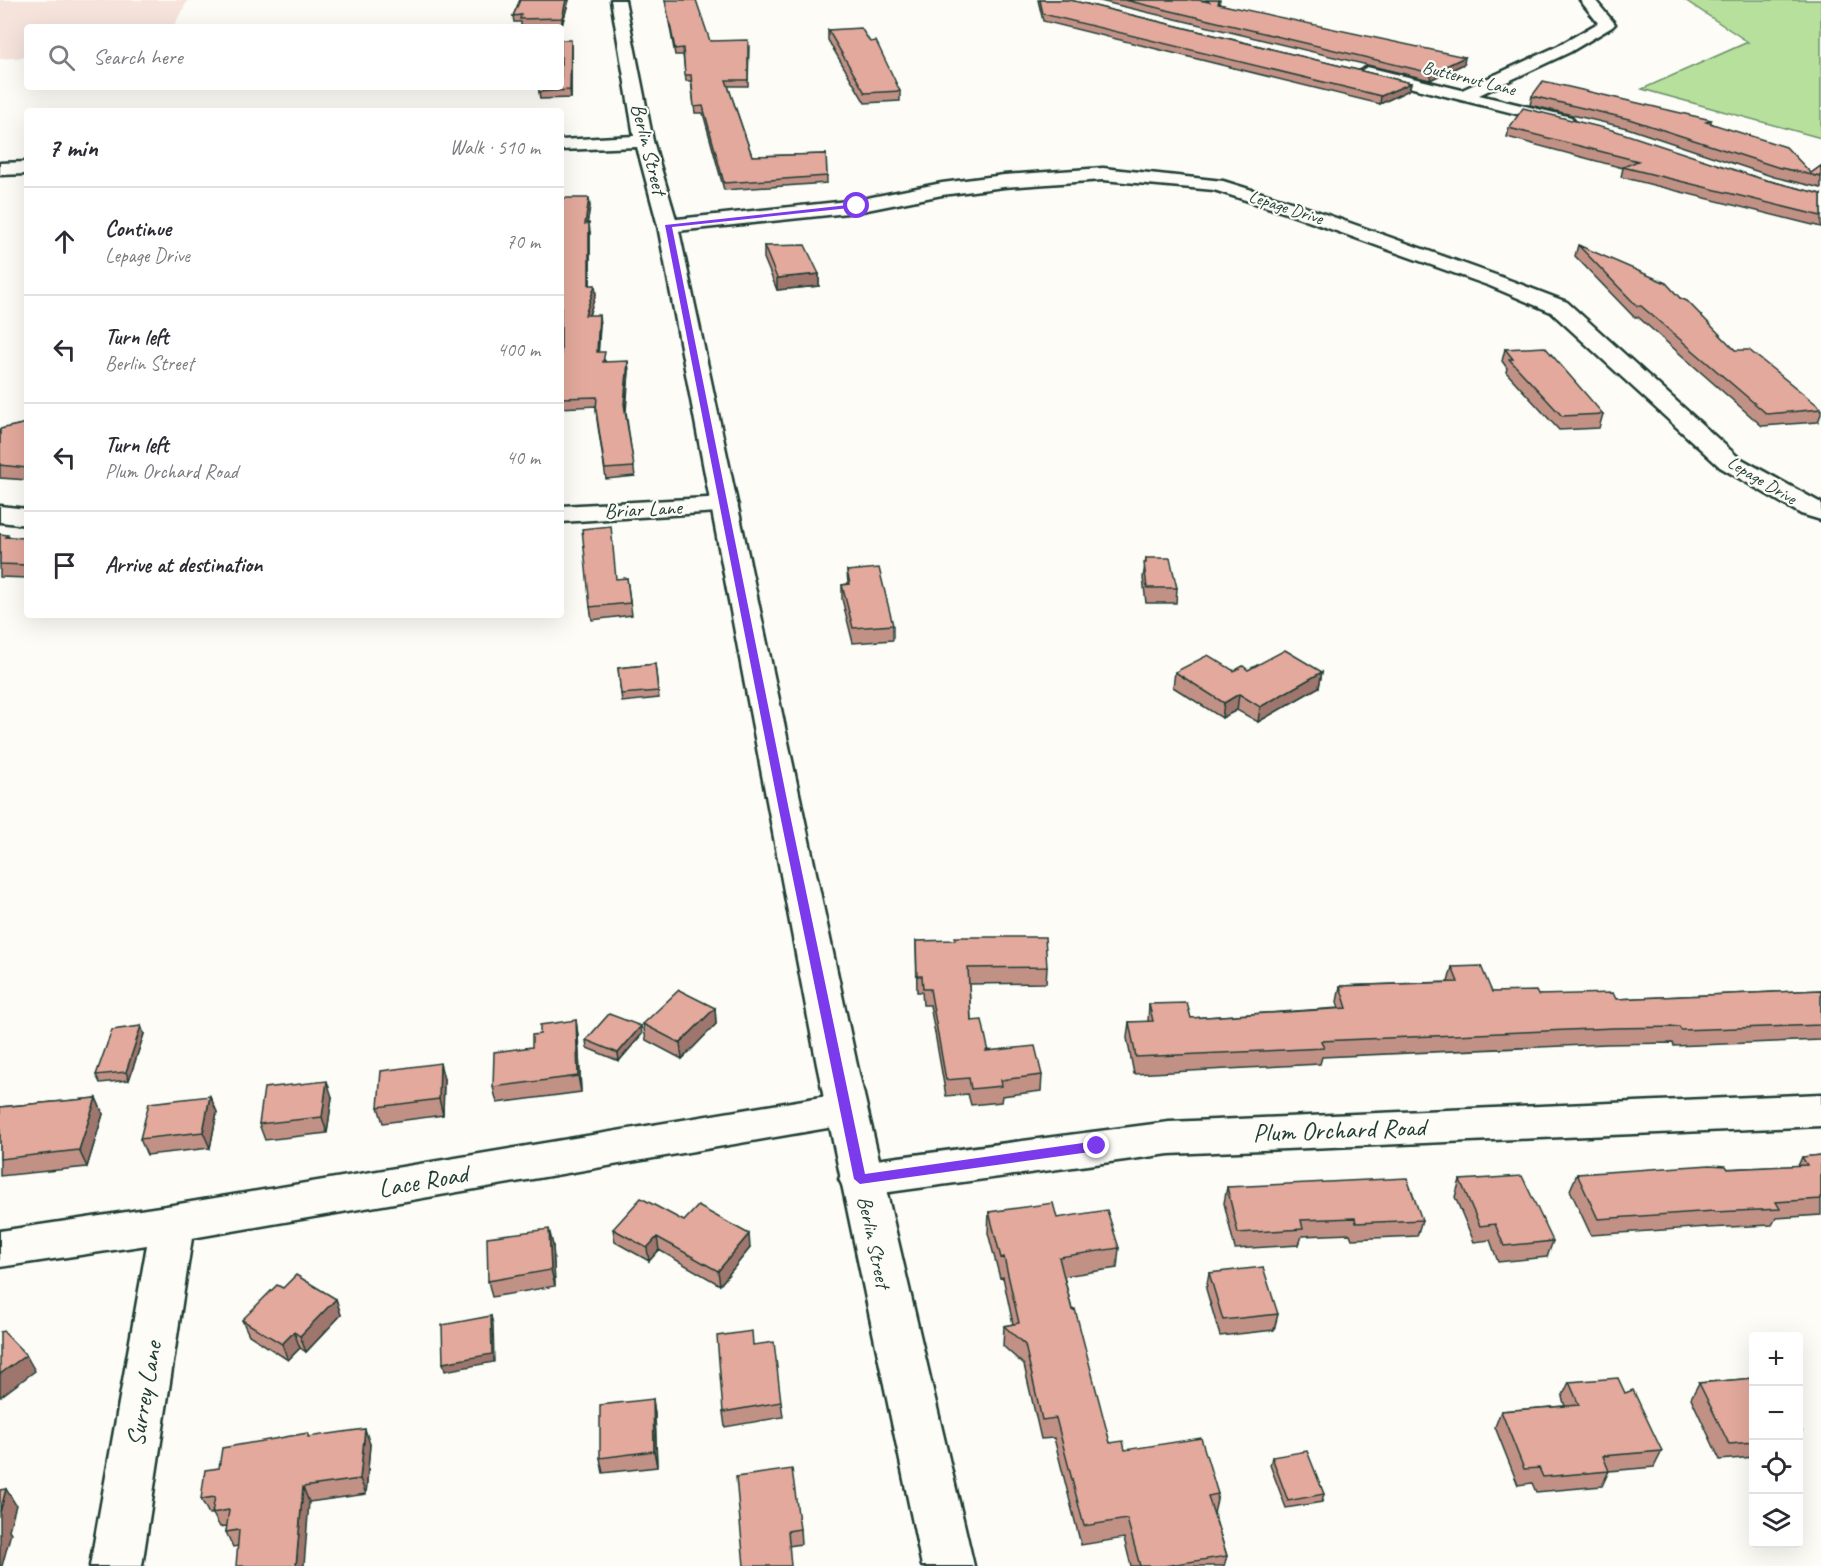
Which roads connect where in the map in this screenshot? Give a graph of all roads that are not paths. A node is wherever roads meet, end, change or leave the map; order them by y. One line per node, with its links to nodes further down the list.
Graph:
1 (618, 0): 6 (street, Berlin Street)
2 (1587, 0): 4 (street)
3 (1347, 68): 4 (street, Butternut Lane)
4 (1464, 96): 5 (street, Butternut Lane)
5 (1576, 124)
6 (644, 141): 7 (street); 10 (street, Berlin Street)
7 (564, 144)
8 (24, 168): 9 (street)
9 (0, 169)
10 (668, 225): 11 (street, Berlin Street); 12 (street, Lepage Drive)
11 (725, 505): 14 (street, Briar Lane); 16 (street, Berlin Street)
12 (1821, 512)
13 (0, 514): 15 (street)
14 (564, 514)
15 (24, 517)
16 (845, 1109): 18 (street, Berlin Street); 19 (street, Lace Road)
17 (1821, 1110): 18 (street, Plum Orchard Road)
18 (860, 1179): 22 (street, Berlin Street)
19 (173, 1223): 20 (street, Lace Road); 21 (street, Surrey Lane)
20 (0, 1249)
21 (116, 1566)
22 (948, 1566)

